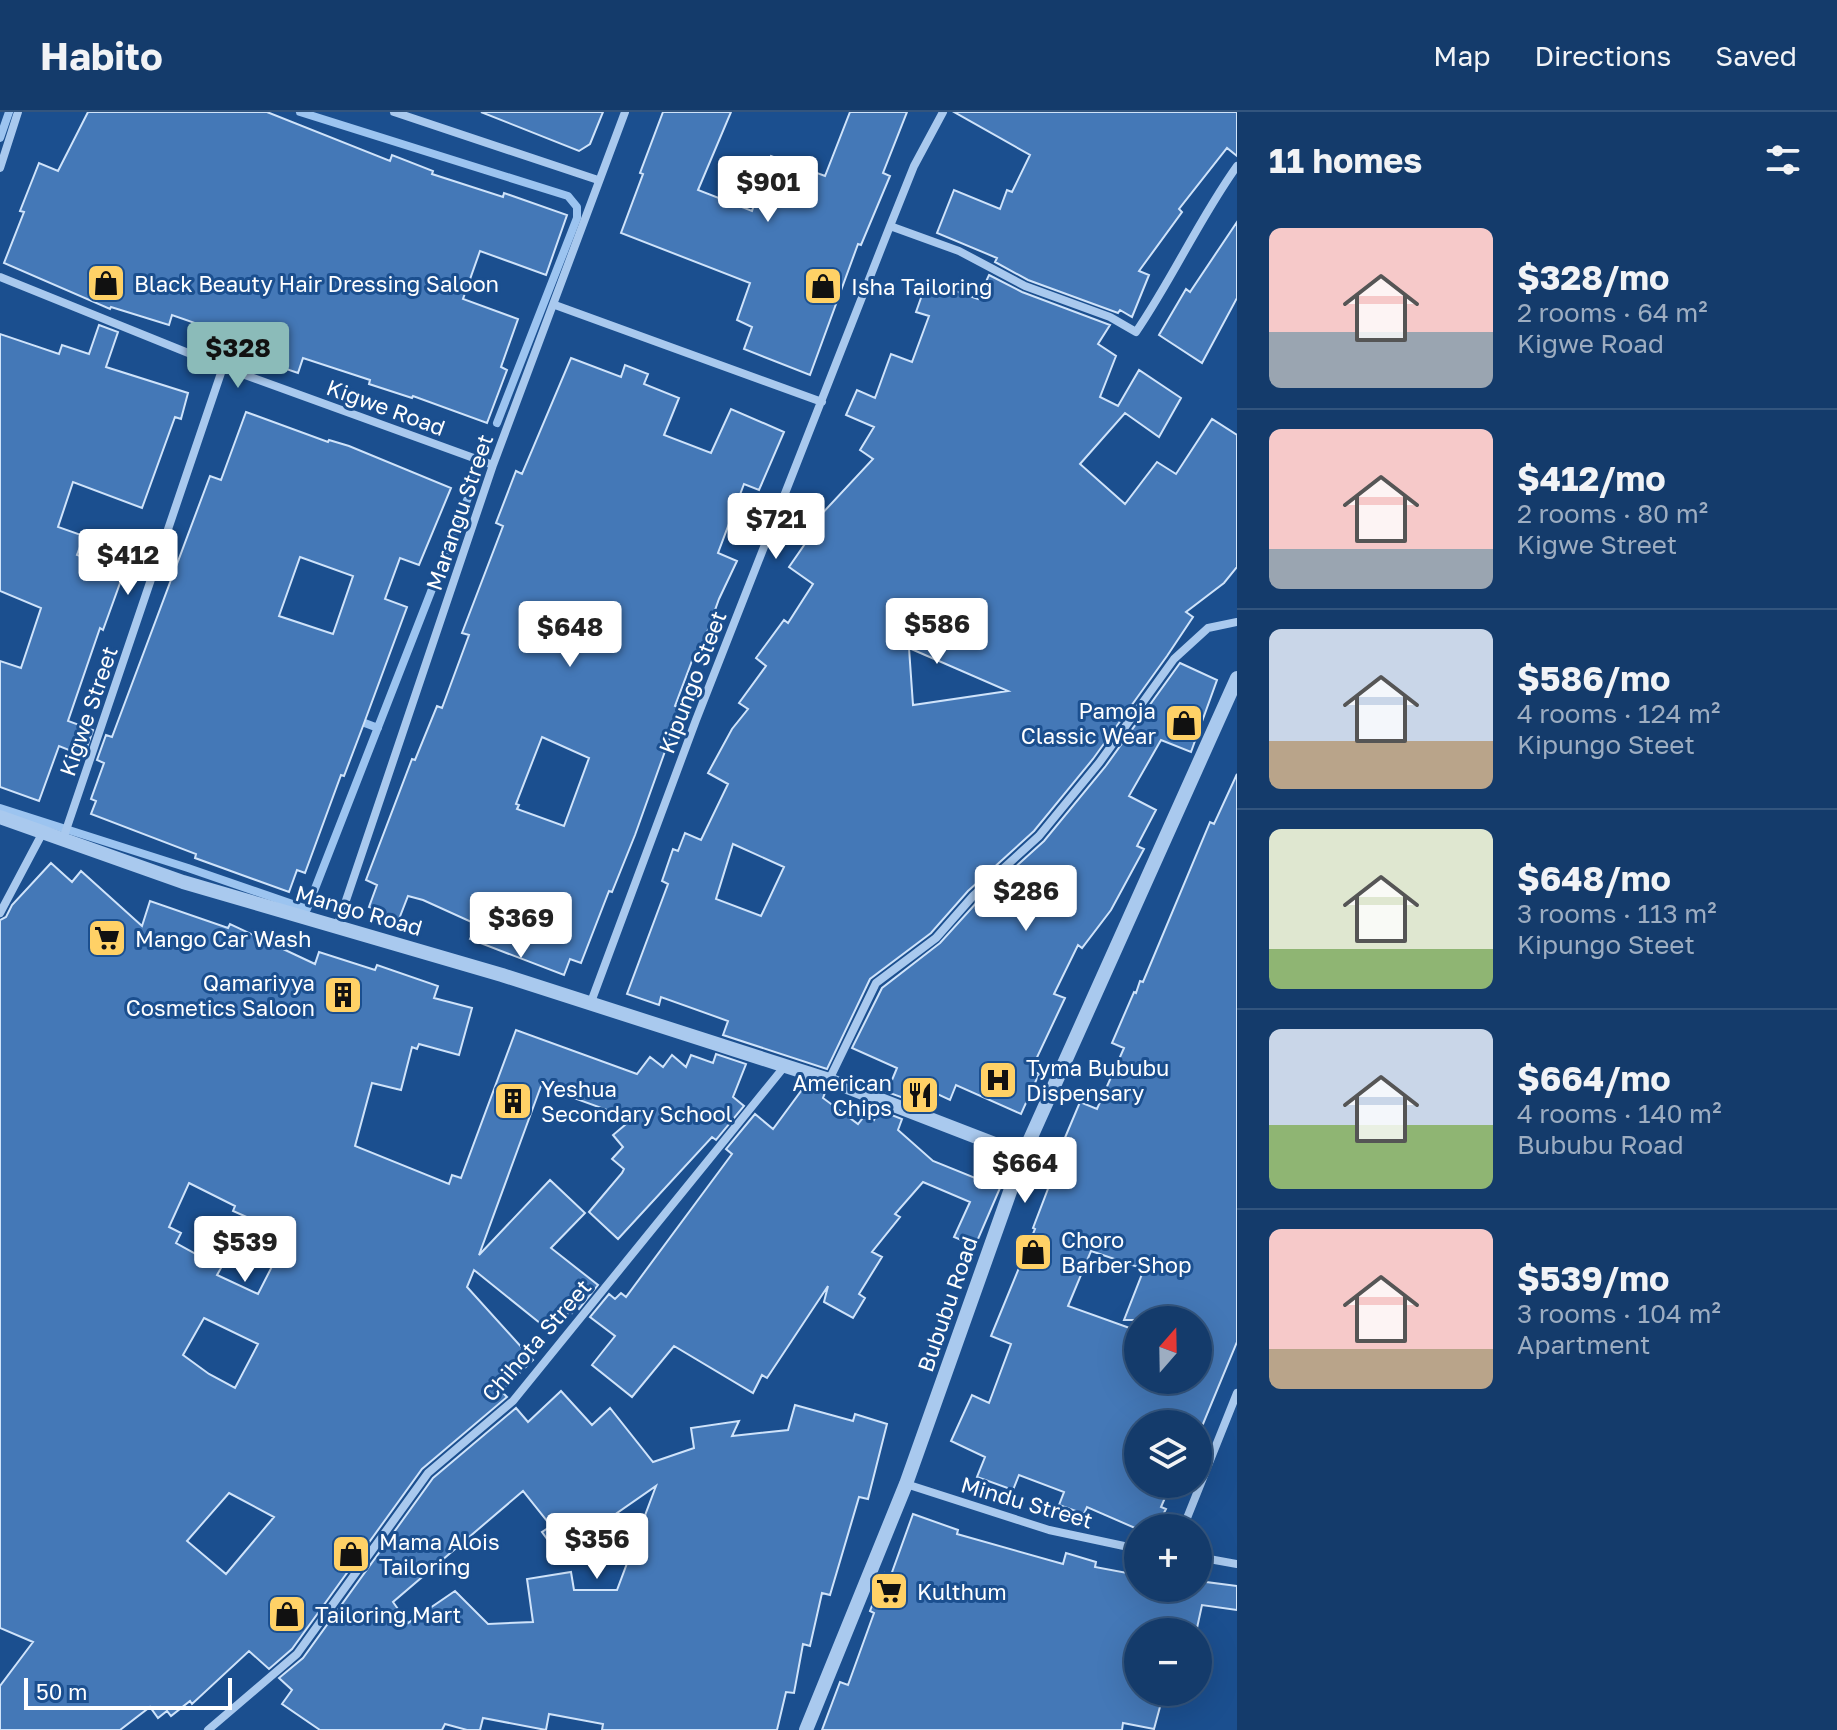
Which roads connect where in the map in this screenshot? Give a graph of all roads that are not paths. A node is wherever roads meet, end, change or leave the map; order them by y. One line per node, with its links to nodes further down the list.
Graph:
1 (18, 112): 6 (street)
2 (394, 112): 7 (street)
3 (625, 112): 7 (street, Marangu Street)
4 (943, 112): 8 (street, Kipungo Steet)
5 (1237, 166): 8 (street)
6 (0, 168)
7 (598, 180): 10 (street, Marangu Street)
8 (890, 226): 12 (street, Kipungo Steet)
9 (0, 277): 11 (street, Kigwe Road)
10 (555, 305): 12 (street); 13 (street, Marangu Street)
11 (223, 367): 13 (street, Kigwe Road); 18 (street, Kigwe Street)
12 (822, 402): 21 (street, Kipungo Steet)
13 (493, 465): 20 (street, Marangu Street)
14 (1237, 622): 23 (street)
15 (1237, 678): 24 (street, Bububu Road)
16 (0, 817): 17 (street, Mango Road)
17 (43, 832): 18 (street, Mango Road); 19 (street)
18 (63, 839): 20 (street, Mango Road)
19 (0, 913)
20 (337, 927): 21 (street, Mango Road)
21 (591, 1002): 22 (street, Mango Road)
22 (784, 1067): 23 (street, Mango Road); 31 (street, Chihota Street)
23 (829, 1080): 24 (street, Mango Road)
24 (1023, 1155): 26 (street, Bububu Road)
25 (1237, 1393): 27 (street)
26 (906, 1484): 28 (street, Mindu Street); 32 (street, Bububu Road)
27 (1189, 1514)
28 (1124, 1546)
29 (1212, 1560): 30 (street)
30 (1237, 1564)
31 (208, 1730)
32 (806, 1730)

